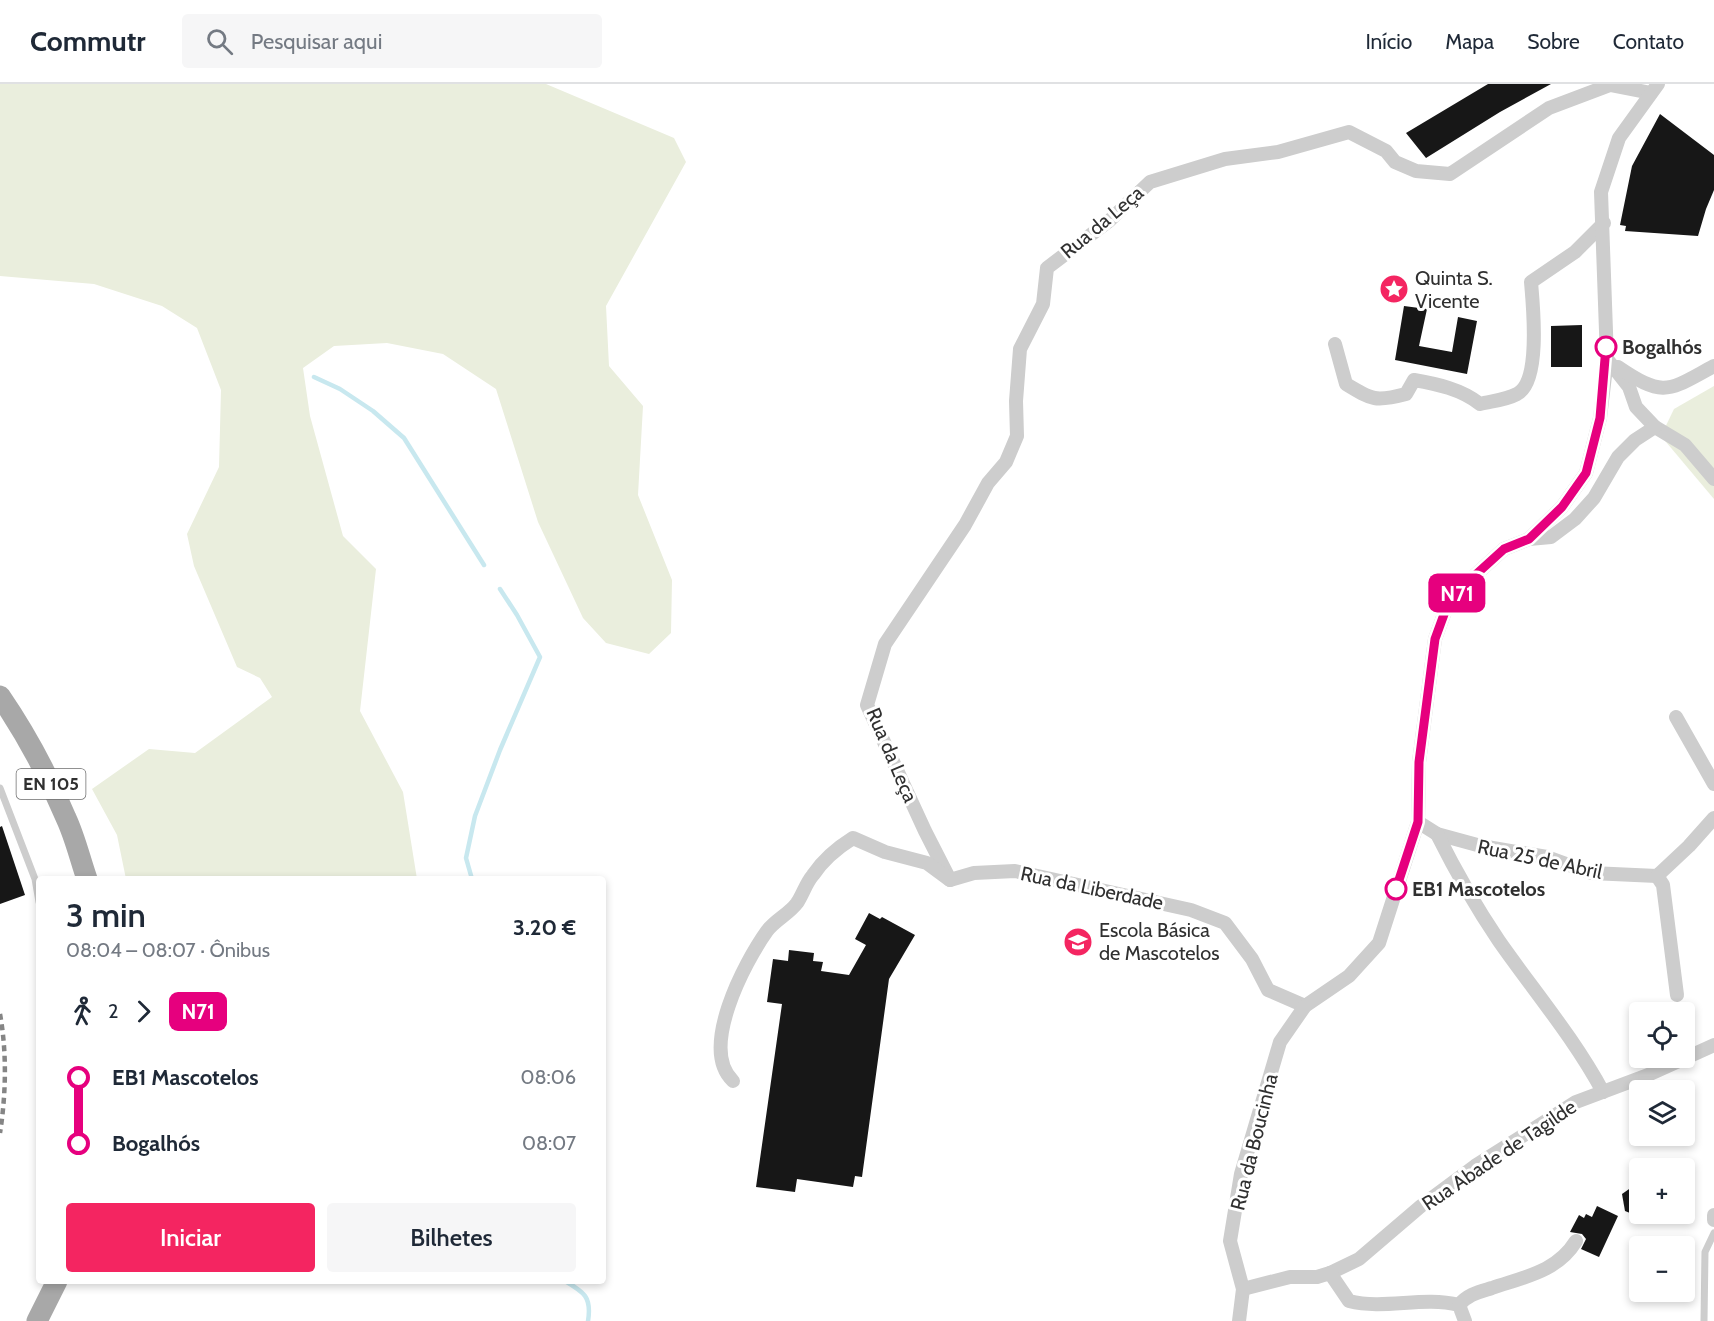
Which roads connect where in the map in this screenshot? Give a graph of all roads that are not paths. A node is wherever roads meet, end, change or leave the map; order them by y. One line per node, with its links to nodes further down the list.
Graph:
1 (1655, 88): 2 (street); 18 (street, Rua da Leça)
2 (1604, 223): 3 (street); 4 (street)
3 (1335, 344)
4 (1607, 359): 5 (street); 6 (street); 8 (street)
5 (1714, 366)
6 (1655, 427): 7 (street); 8 (street)
7 (1714, 479)
8 (1529, 539): 14 (street)
9 (0, 696): 16 (main road, EN 105)
10 (1676, 717): 11 (street)
11 (1714, 784)
12 (0, 788): 19 (lane)
13 (1714, 818): 17 (street)
14 (1418, 822): 15 (street, Rua 25 de Abril); 21 (street)
15 (1437, 834): 17 (street, Rua 25 de Abril); 24 (street)
16 (86, 876)
17 (1657, 876): 20 (street)
18 (951, 880): 21 (street, Rua da Liberdade); 23 (street)
19 (36, 885)
20 (1677, 995)
21 (1305, 1006): 31 (street, Rua da Boucinha)
22 (1714, 1045): 24 (street, Rua Abade de Tagilde)
23 (733, 1082)
24 (1603, 1092): 29 (street, Rua Abade de Tagilde)
25 (1714, 1215): 26 (street)
26 (1714, 1220)
27 (1714, 1233): 36 (lane)
28 (1576, 1241): 32 (street)
29 (1330, 1273): 31 (street, Rua Abade de Tagilde); 32 (street)
30 (56, 1284): 33 (main road)
31 (1243, 1289): 34 (street, Rua da Boucinha)
32 (1459, 1305): 35 (street)
33 (38, 1321)
34 (1239, 1321)
35 (1465, 1321)
36 (1704, 1321)

